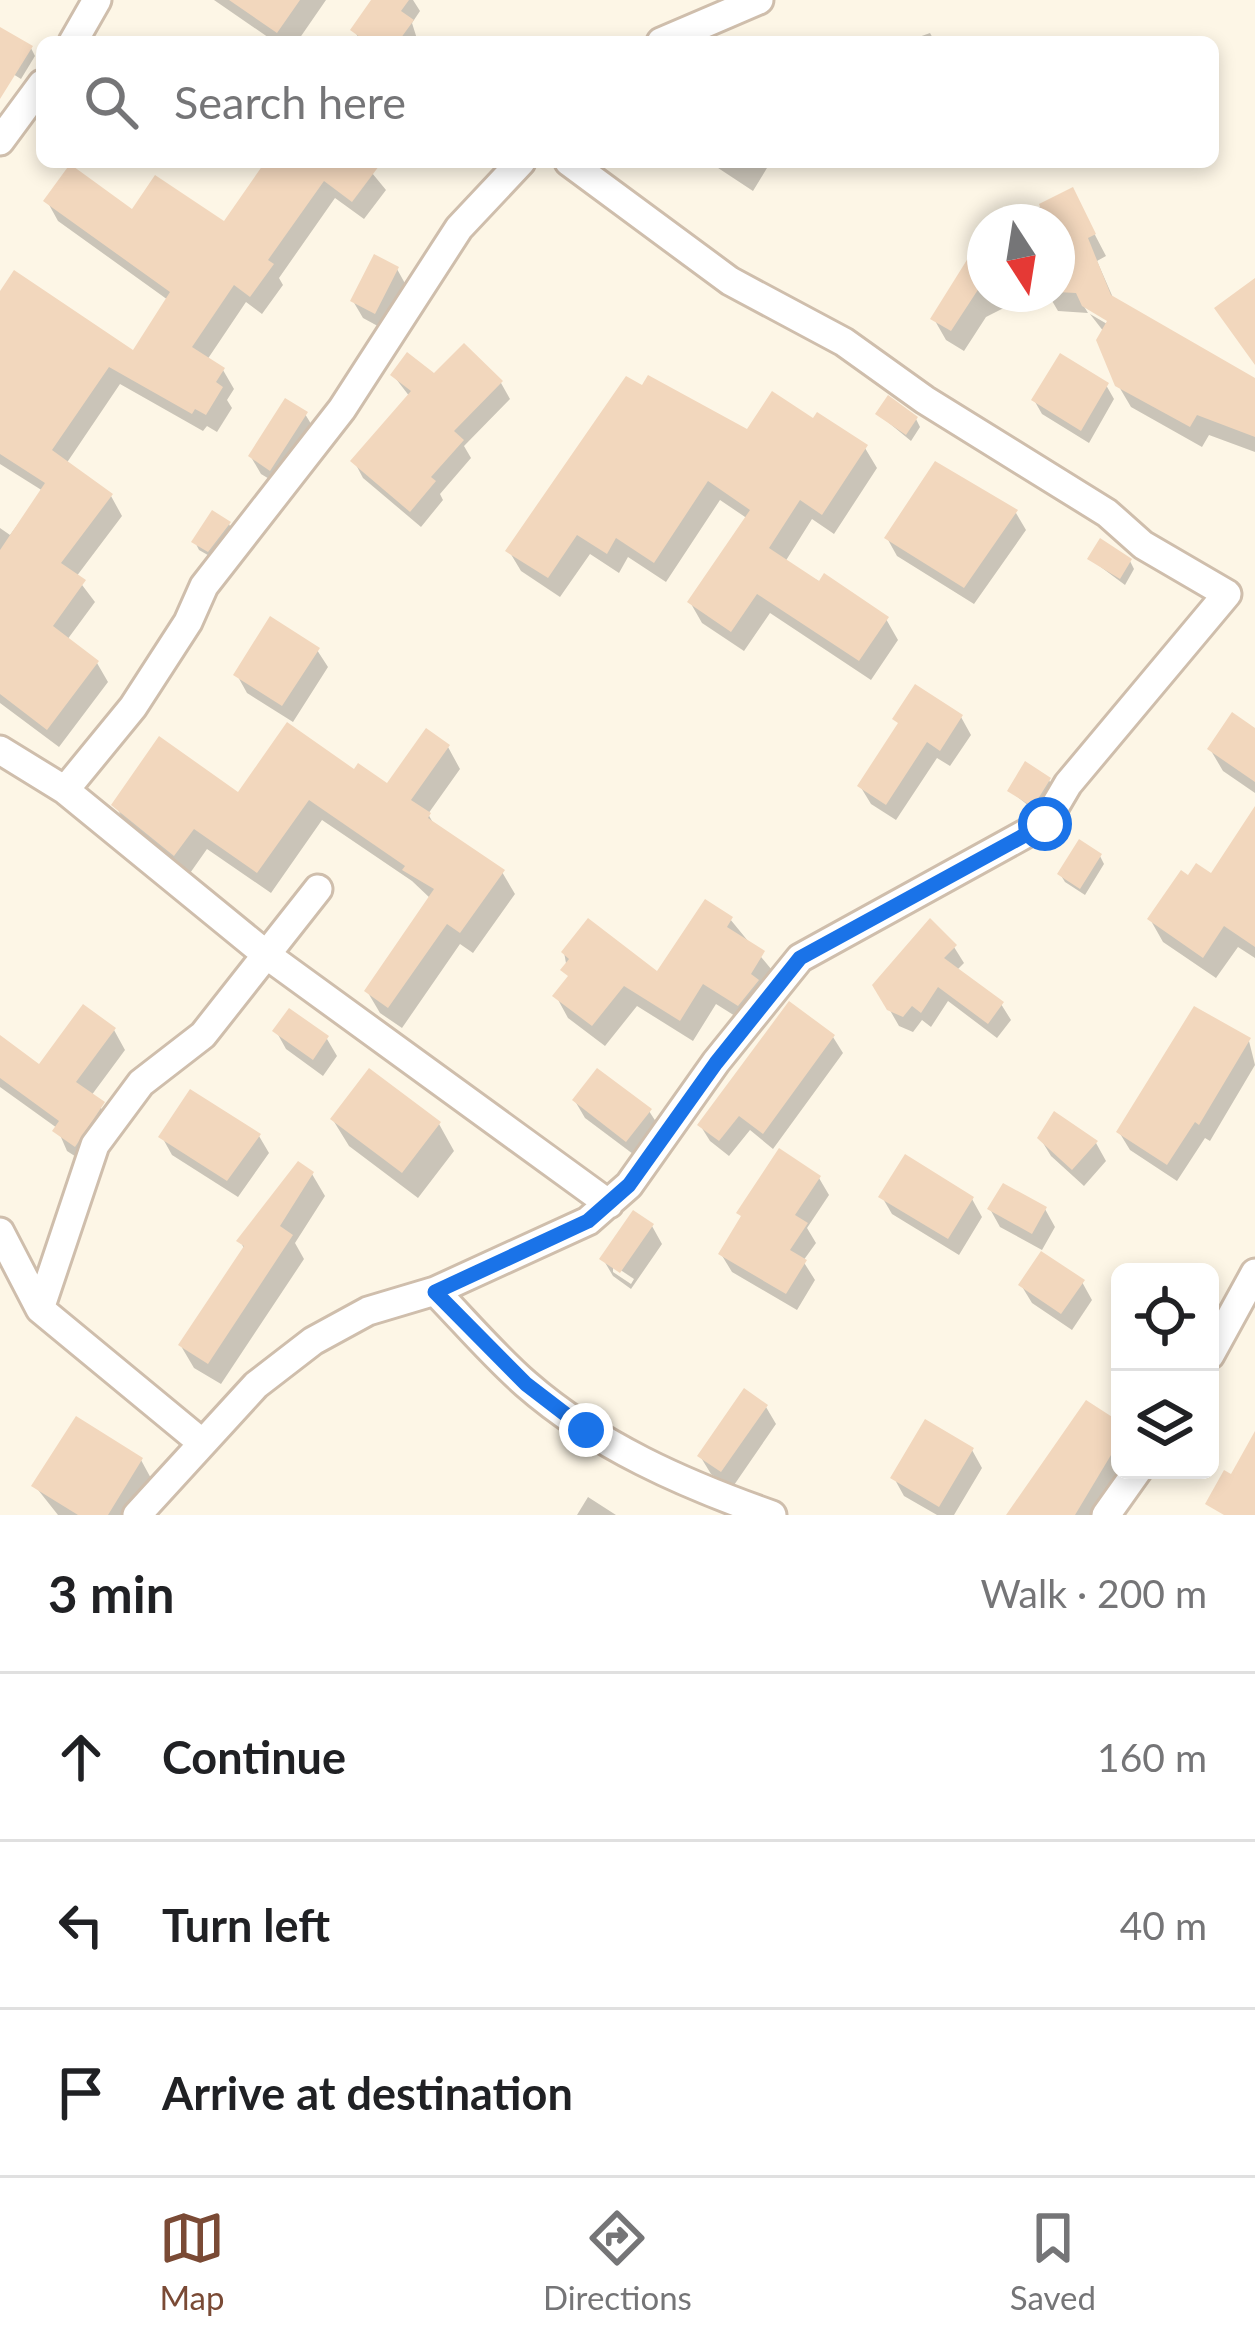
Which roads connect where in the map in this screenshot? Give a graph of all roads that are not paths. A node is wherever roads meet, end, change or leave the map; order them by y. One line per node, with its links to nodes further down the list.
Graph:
1 (97, 0): 3 (street)
2 (759, 0): 4 (street)
3 (76, 36)
4 (675, 36)
5 (36, 92): 6 (street)
6 (0, 141)
7 (515, 168): 10 (street)
8 (577, 168): 13 (street)
9 (0, 750): 10 (street)
10 (65, 790): 12 (street)
11 (318, 890): 12 (street)
12 (268, 956): 13 (street); 17 (street)
13 (609, 1204): 16 (street)
14 (0, 1232): 17 (street)
15 (1255, 1273): 18 (street)
16 (435, 1292): 19 (street); 22 (street)
17 (40, 1309): 19 (street)
18 (1219, 1339)
19 (201, 1442): 21 (street)
20 (1132, 1479): 23 (street)
21 (137, 1515)
22 (772, 1515)
23 (1106, 1515)

